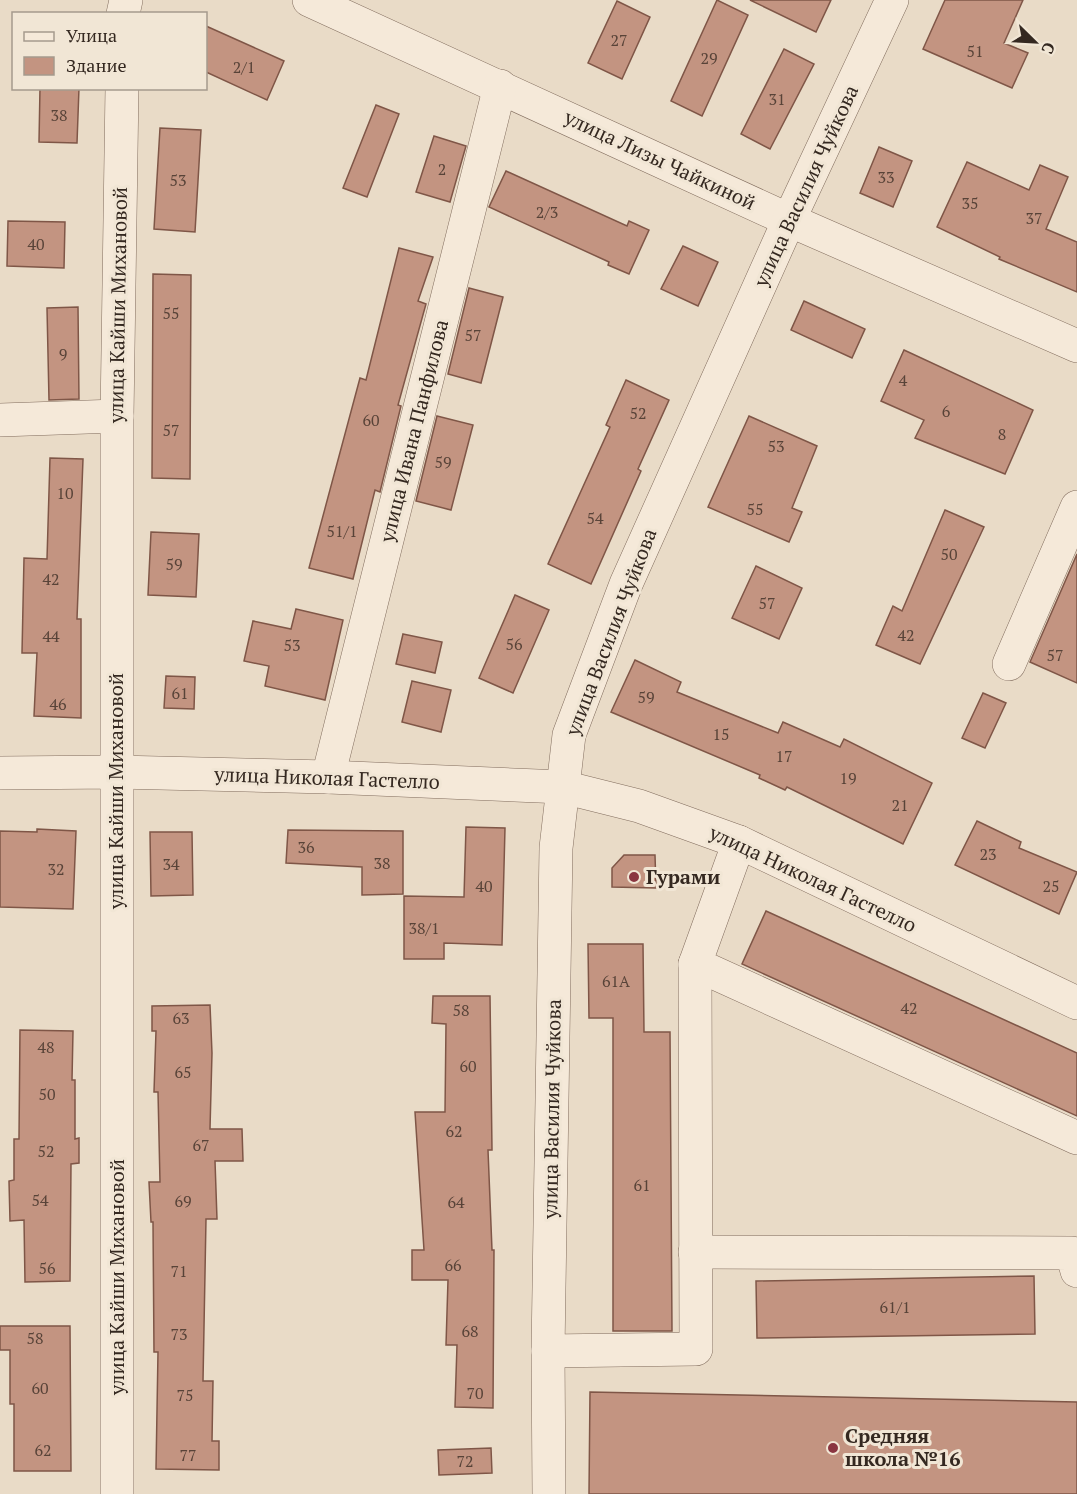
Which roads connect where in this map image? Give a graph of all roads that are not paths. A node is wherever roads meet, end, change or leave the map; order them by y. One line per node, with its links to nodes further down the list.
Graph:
1 (309, 0): 3 (street, улица Лизы Чайкиной)
2 (892, 0): 5 (street, улица Василия Чуйкова)
3 (500, 86): 5 (street, улица Лизы Чайкиной); 13 (street, улица Ивана Панфилова)
4 (122, 90): 7 (street, улица Кайши Михановой)
5 (789, 220): 6 (street, улица Лизы Чайкиной); 14 (street, улица Василия Чуйкова)
6 (1077, 346)
7 (117, 416): 8 (street); 11 (street, улица Кайши Михановой)
8 (0, 420)
9 (1077, 507): 10 (street)
10 (1009, 664)
11 (116, 772): 12 (street, улица Николая Гастелло); 13 (street, улица Николая Гастелло); 22 (street, улица Кайши Михановой)
12 (0, 773)
13 (328, 777): 14 (street, улица Николая Гастелло)
14 (563, 787): 15 (street, улица Николая Гастелло); 21 (street, улица Василия Чуйкова)
15 (739, 842): 16 (street); 17 (street, улица Николая Гастелло)
16 (695, 964): 18 (street); 19 (street)
17 (1077, 1003)
18 (1077, 1138)
19 (695, 1252): 20 (street); 21 (street)
20 (1077, 1271)
21 (548, 1351): 23 (street, улица Василия Чуйкова)
22 (117, 1494)
23 (549, 1494)

